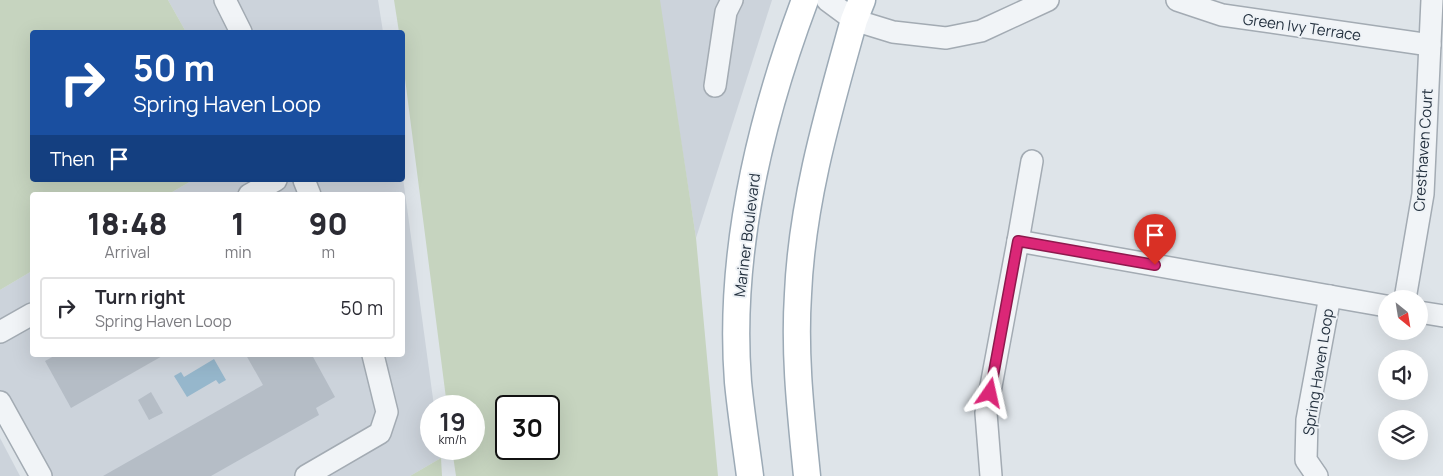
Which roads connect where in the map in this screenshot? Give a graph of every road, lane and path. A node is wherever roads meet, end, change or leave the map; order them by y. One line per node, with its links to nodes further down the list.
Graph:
1 (225, 0): 9 (street)
2 (732, 0): 11 (street)
3 (805, 0): 27 (main road, Mariner Boulevard)
4 (828, 0): 8 (street)
5 (1048, 0): 8 (street)
6 (1177, 0): 10 (street, Green Ivy Terrace)
7 (1432, 0): 10 (street, Cresthaven Court)
8 (858, 10): 28 (main road)
9 (240, 30)
10 (1430, 44): 16 (street, Cresthaven Court)
11 (715, 86)
12 (1032, 161): 15 (street)
13 (272, 182): 14 (street)
14 (254, 192)
15 (1018, 241): 17 (street, Spring Haven Loop); 29 (street)
16 (1407, 290)
17 (1330, 296): 18 (street, Spring Haven Loop); 30 (street, Spring Haven Loop)
18 (1378, 305)
19 (1428, 314): 21 (street)
20 (30, 315): 22 (street)
21 (1443, 316)
22 (0, 332)
23 (374, 357): 26 (street)
24 (0, 402): 25 (street)
25 (41, 476)
26 (306, 476)
27 (750, 476)
28 (808, 476)
29 (991, 476)
30 (1317, 476)

